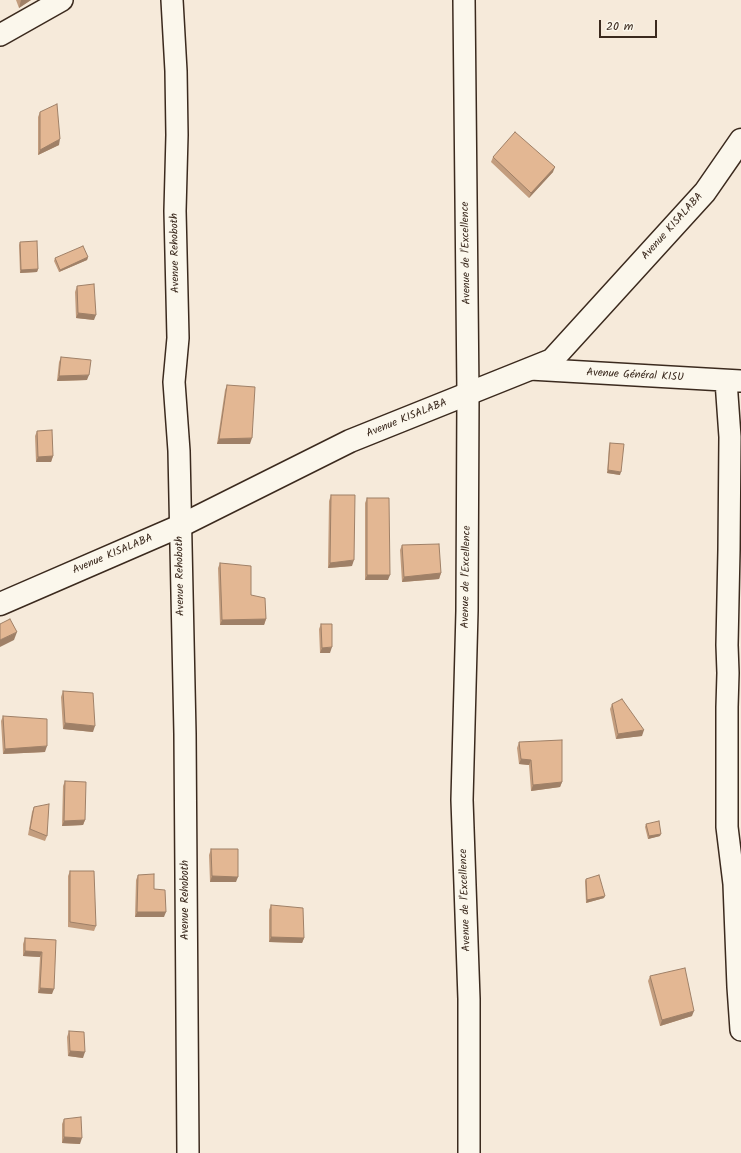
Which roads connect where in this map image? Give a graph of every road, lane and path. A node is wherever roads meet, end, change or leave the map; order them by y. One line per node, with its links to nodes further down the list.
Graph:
1 (62, 0): 4 (street)
2 (172, 0): 9 (street, Avenue Rehoboth)
3 (464, 0): 8 (street, Avenue de l'Excellence)
4 (0, 35)
5 (741, 140): 6 (street, Avenue KISALABA)
6 (530, 369): 7 (street, Avenue Général KISU); 8 (street, Avenue KISALABA)
7 (733, 381): 11 (street)
8 (468, 394): 9 (street, Avenue KISALABA); 13 (street, Avenue de l'Excellence)
9 (180, 526): 10 (street, Avenue KISALABA); 12 (street, Avenue Rehoboth)
10 (0, 604)
11 (741, 1030)
12 (188, 1153)
13 (469, 1153)

